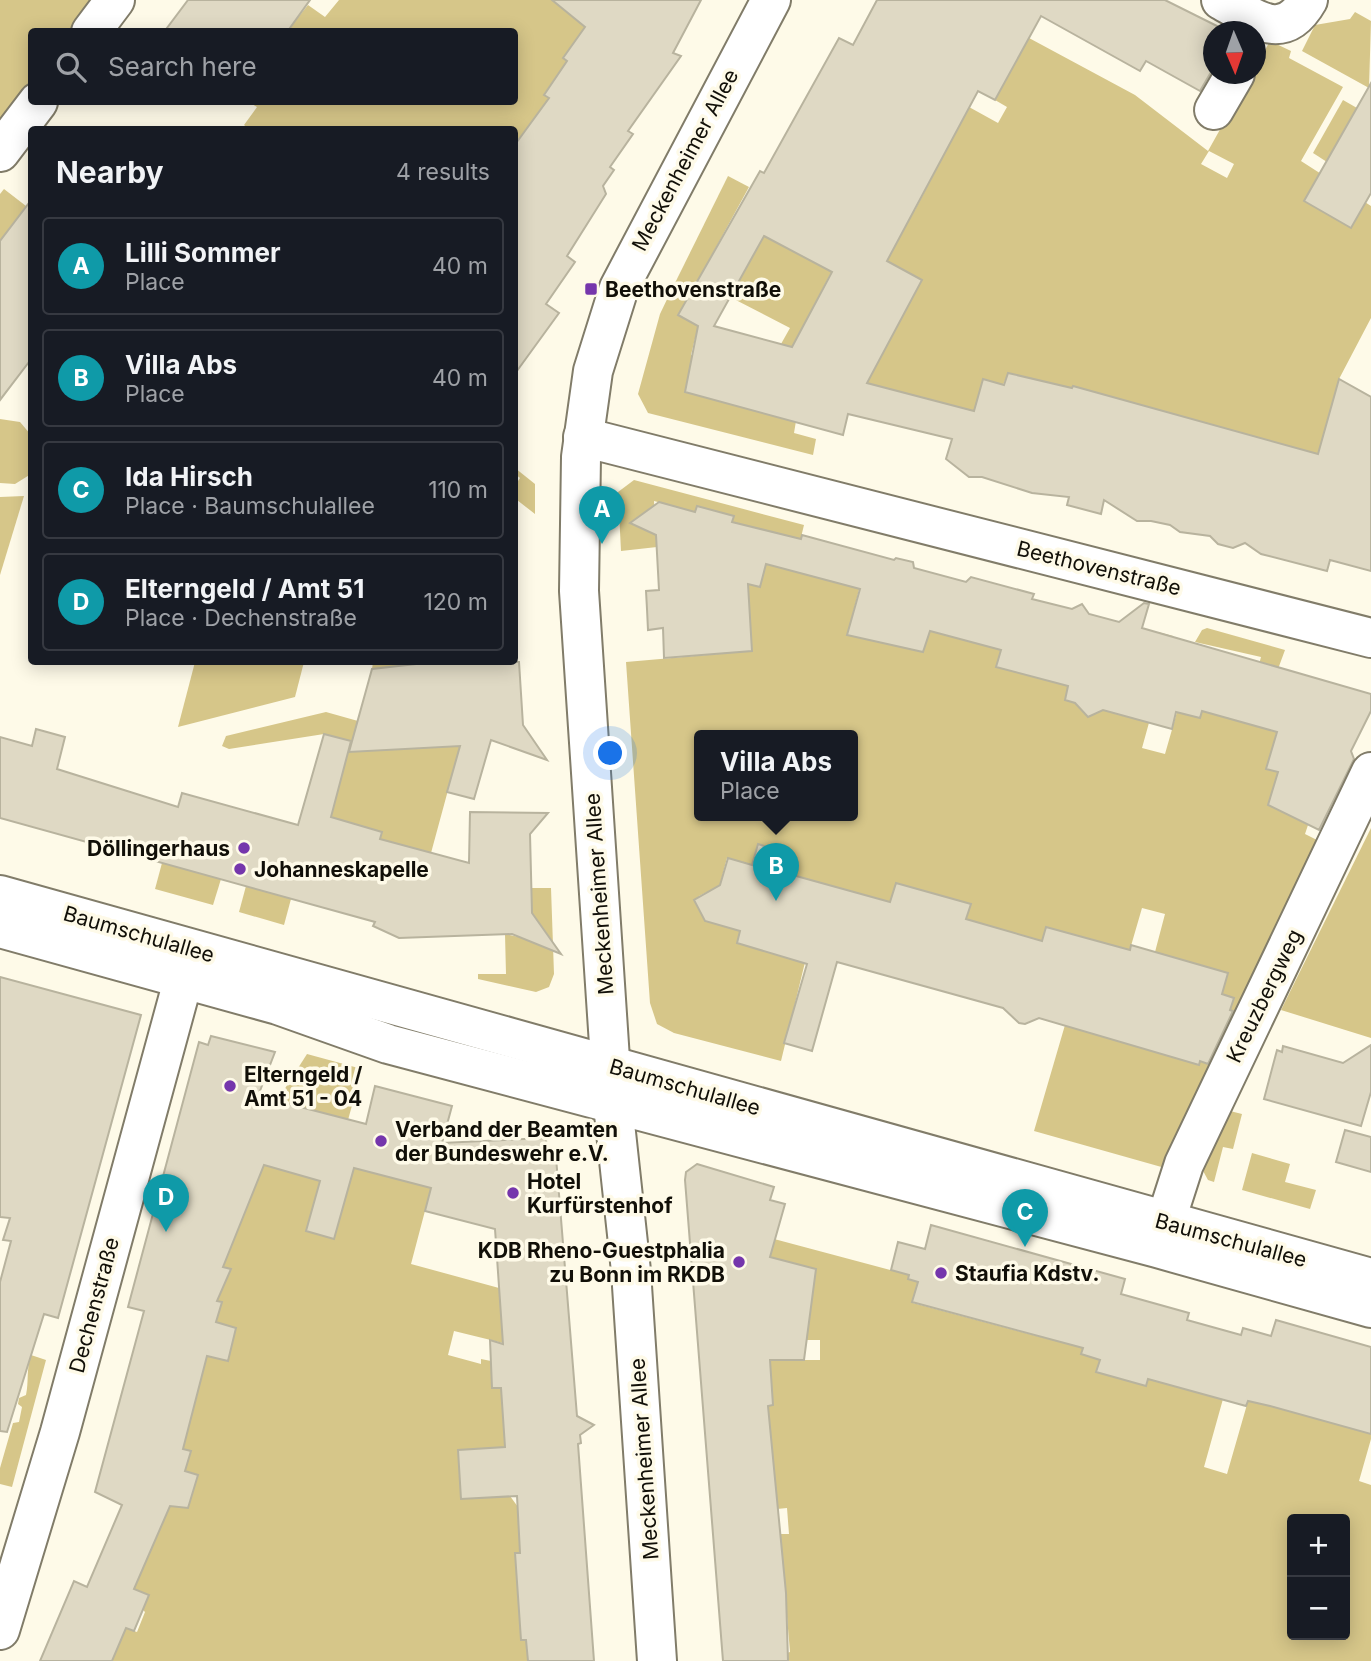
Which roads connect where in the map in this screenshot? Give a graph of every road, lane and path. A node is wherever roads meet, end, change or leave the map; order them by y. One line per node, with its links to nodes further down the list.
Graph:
1 (114, 0): 6 (street)
2 (771, 0): 12 (street, Meckenheimer Allee)
3 (1221, 0): 5 (street)
4 (1308, 0): 7 (street)
5 (1248, 21)
6 (94, 28)
7 (1266, 28)
8 (1229, 84): 10 (street)
9 (36, 105): 11 (street)
10 (1214, 110)
11 (0, 152)
12 (583, 437): 13 (street, Beethovenstraße); 18 (street, Meckenheimer Allee)
13 (1371, 638)
14 (1371, 772): 20 (street, Kreuzbergweg)
15 (0, 895): 17 (street, Baumschulallee)
16 (0, 928): 17 (street, Baumschulallee)
17 (187, 964): 18 (street, Baumschulallee); 19 (street, Baumschulallee); 23 (street, Dechenstraße)
18 (611, 1066): 19 (street, Meckenheimer Allee); 20 (street, Baumschulallee)
19 (613, 1105): 20 (street, Baumschulallee); 24 (street, Meckenheimer Allee)
20 (1161, 1235): 21 (street, Baumschulallee); 22 (street, Baumschulallee)
21 (1371, 1279)
22 (1371, 1308)
23 (0, 1630)
24 (657, 1661)

